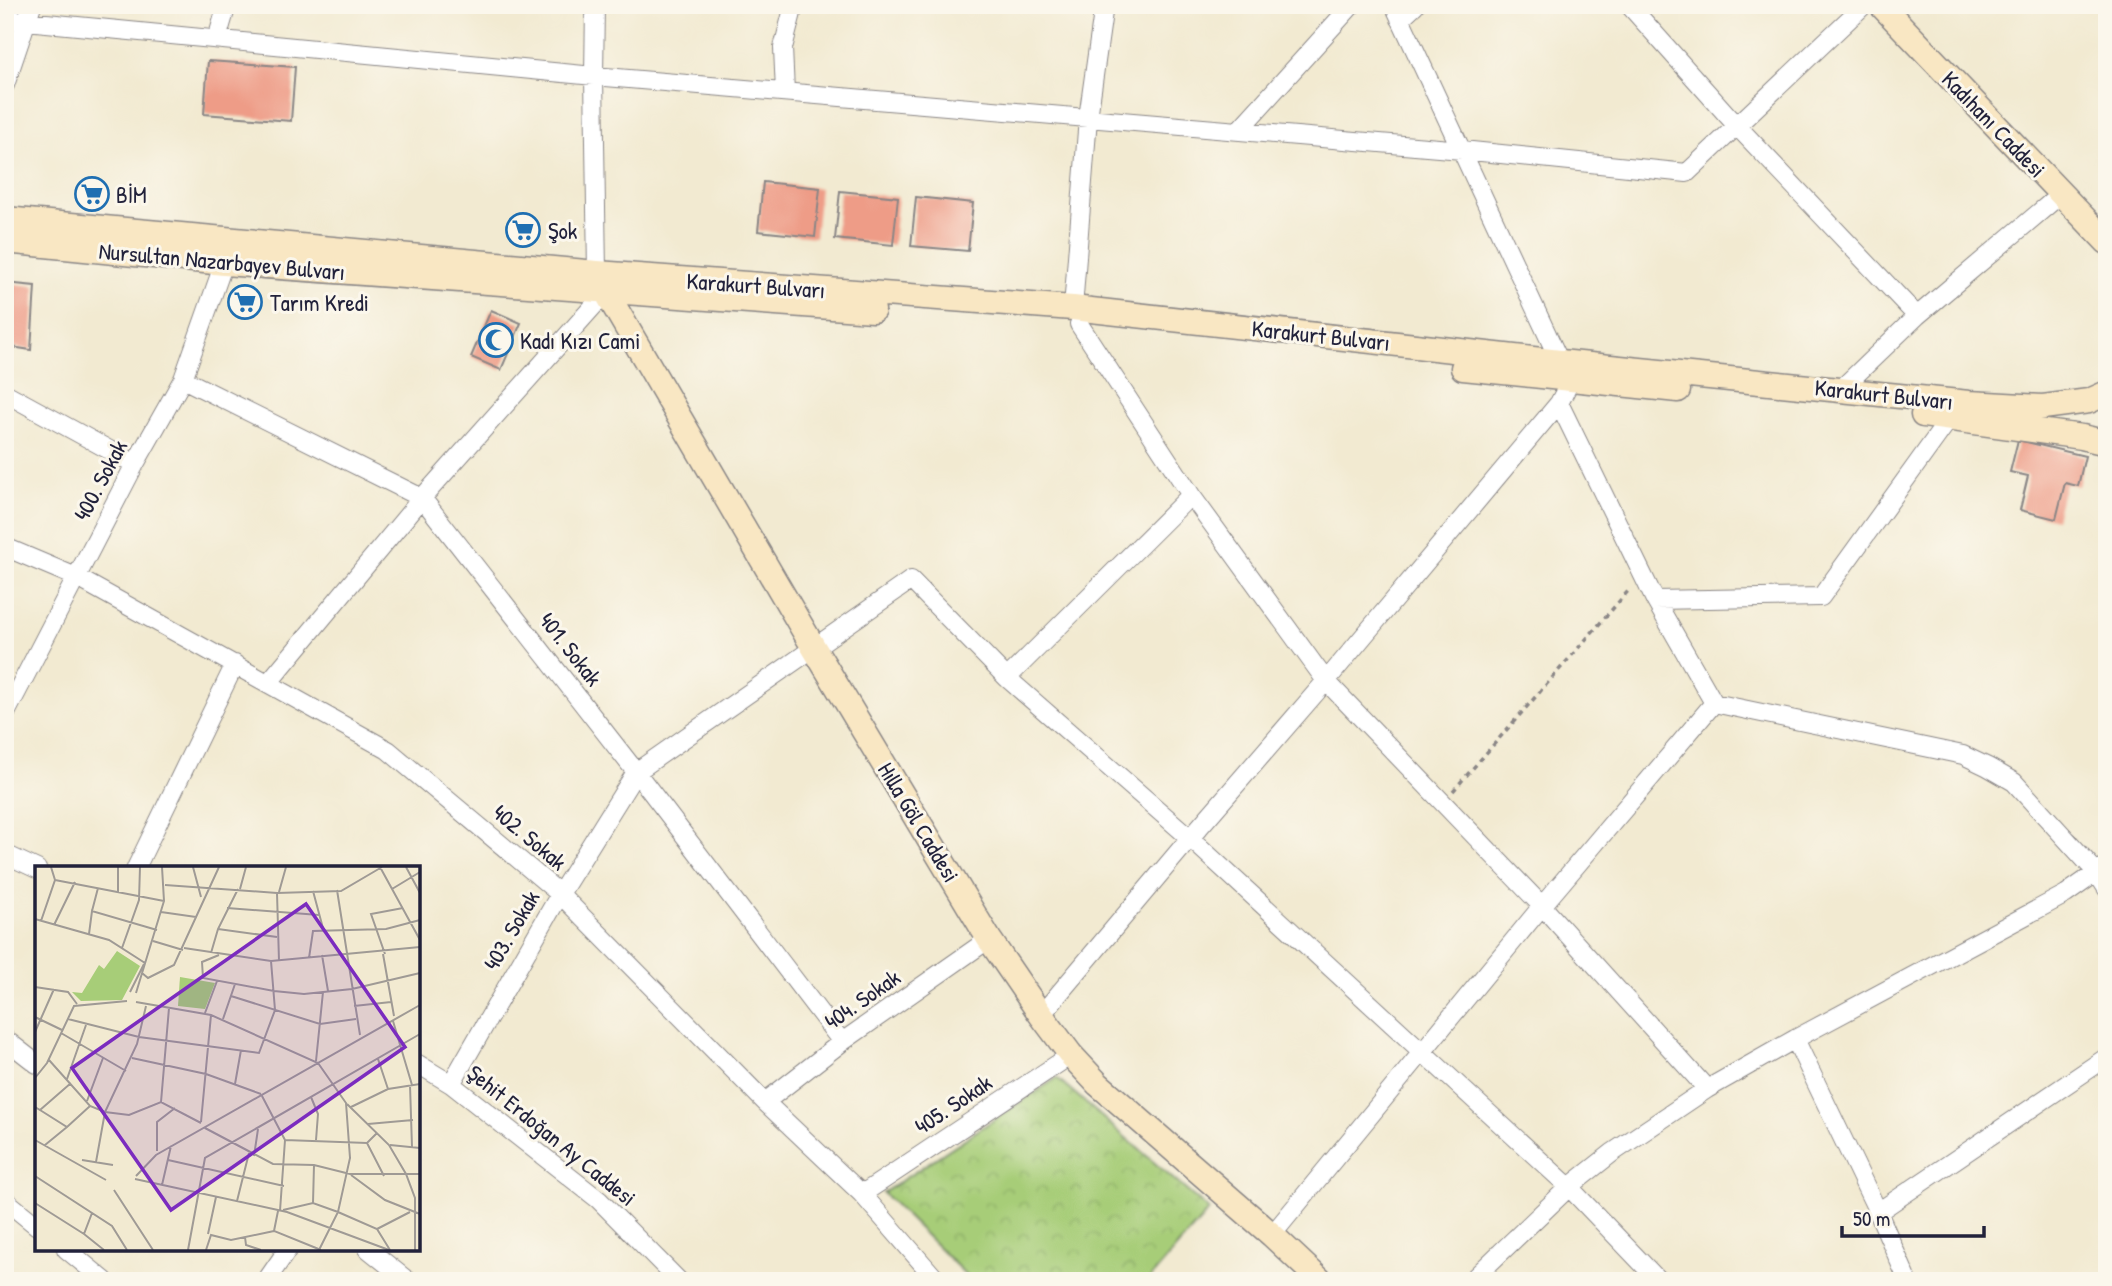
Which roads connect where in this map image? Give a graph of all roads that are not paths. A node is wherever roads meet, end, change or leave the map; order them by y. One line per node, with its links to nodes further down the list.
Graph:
1 (227, 5): 13 (street)
2 (595, 5): 14 (street)
3 (794, 5): 16 (street)
4 (1104, 5): 17 (street)
5 (1352, 5): 19 (street)
6 (1415, 5): 10 (street)
7 (1629, 5): 18 (street)
8 (1864, 5): 18 (street)
9 (1881, 5): 21 (main road, Kadıhanı Caddesi)
10 (1397, 12): 20 (street)
11 (30, 13): 12 (street); 13 (street); 15 (street)
12 (5, 19)
13 (217, 39): 14 (street)
14 (594, 76): 16 (street); 26 (street)
15 (5, 85)
16 (785, 92): 17 (street)
17 (1088, 118): 19 (street); 27 (street)
18 (1737, 126): 20 (street); 28 (street)
19 (1238, 131): 20 (street)
20 (1462, 150): 29 (street)
21 (2061, 194): 24 (main road, Kadıhanı Caddesi); 28 (street)
22 (5, 219): 26 (main road, Nursultan Nazarbayev Bulvarı)
23 (5, 241): 25 (main road, Nursultan Nazarbayev Bulvarı)
24 (2107, 242)
25 (224, 263): 26 (main road, Nursultan Nazarbayev Bulvarı); 30 (street, 400. Sokak)
26 (601, 282): 27 (main road, Karakurt Bulvarı); 39 (street); 43 (main road, Hılla Göl Caddesi)
27 (1076, 316): 29 (main road, Karakurt Bulvarı); 38 (street)
28 (1917, 316): 31 (street)
29 (1565, 371): 31 (main road, Karakurt Bulvarı); 34 (street); 35 (main road, Karakurt Bulvarı)
30 (183, 379): 37 (street, 400. Sokak); 39 (street, 401. Sokak)
31 (1840, 390): 33 (main road, Karakurt Bulvarı)
32 (5, 393): 37 (street)
33 (2107, 393)
34 (1559, 403): 42 (street); 46 (street)
35 (1950, 418): 36 (main road, Karakurt Bulvarı); 42 (street)
36 (2107, 443)
37 (135, 464): 41 (street, 400. Sokak)
38 (1192, 495): 45 (street); 46 (street)
39 (422, 498): 47 (street); 50 (street, 401. Sokak)
40 (5, 547): 41 (street, 402. Sokak)
41 (76, 577): 44 (street, 402. Sokak); 49 (street, 400. Sokak)
42 (1656, 600): 48 (street)
43 (814, 648): 45 (street, 403. Sokak); 50 (street, 403. Sokak); 59 (main road, Hılla Göl Caddesi)
44 (235, 664): 47 (street, 402. Sokak); 53 (street)
45 (1007, 678): 51 (street)
46 (1326, 681): 51 (street); 58 (street)
47 (269, 682): 57 (street, 402. Sokak)
48 (1714, 703): 55 (street); 58 (street)
49 (5, 715)
50 (636, 772): 57 (street, 403. Sokak); 63 (street, 401. Sokak)
51 (1190, 838): 60 (street); 64 (street)
52 (5, 854): 54 (street)
53 (137, 866)
54 (35, 868)
55 (2102, 869): 56 (street); 62 (street)
56 (2107, 889)
57 (560, 894): 69 (street, 403. Sokak); 71 (street, 402. Sokak)
58 (1542, 906): 64 (street); 70 (street)
59 (989, 939): 60 (main road, Hılla Göl Caddesi); 63 (street, 404. Sokak)
60 (1041, 1015): 65 (main road, Hılla Göl Caddesi)
61 (5, 1039): 67 (street)
62 (1795, 1039): 70 (street); 75 (street)
63 (842, 1042): 71 (street, 404. Sokak)
64 (1422, 1052): 72 (street); 77 (street)
65 (1071, 1055): 73 (street, 405. Sokak); 77 (main road, Hılla Göl Caddesi)
66 (2107, 1057): 75 (street)
67 (35, 1062)
68 (420, 1065): 69 (street, Şehit Erdoğan Ay Caddesi)
69 (451, 1084): 84 (street, Şehit Erdoğan Ay Caddesi)
70 (1707, 1089): 72 (street)
71 (765, 1102): 73 (street, 402. Sokak)
72 (1569, 1187): 87 (street); 88 (street)
73 (862, 1194): 85 (street, 402. Sokak)
74 (5, 1200): 76 (street)
75 (1878, 1212): 89 (street)
76 (35, 1224)
77 (1272, 1235): 86 (main road, Hılla Göl Caddesi)
78 (68, 1251): 81 (street)
79 (287, 1251): 82 (street)
80 (370, 1251): 83 (street)
81 (105, 1281)
82 (266, 1281)
83 (408, 1281)
84 (679, 1281)
85 (934, 1281)
86 (1321, 1281)
87 (1471, 1281)
88 (1658, 1281)
89 (1908, 1281)

